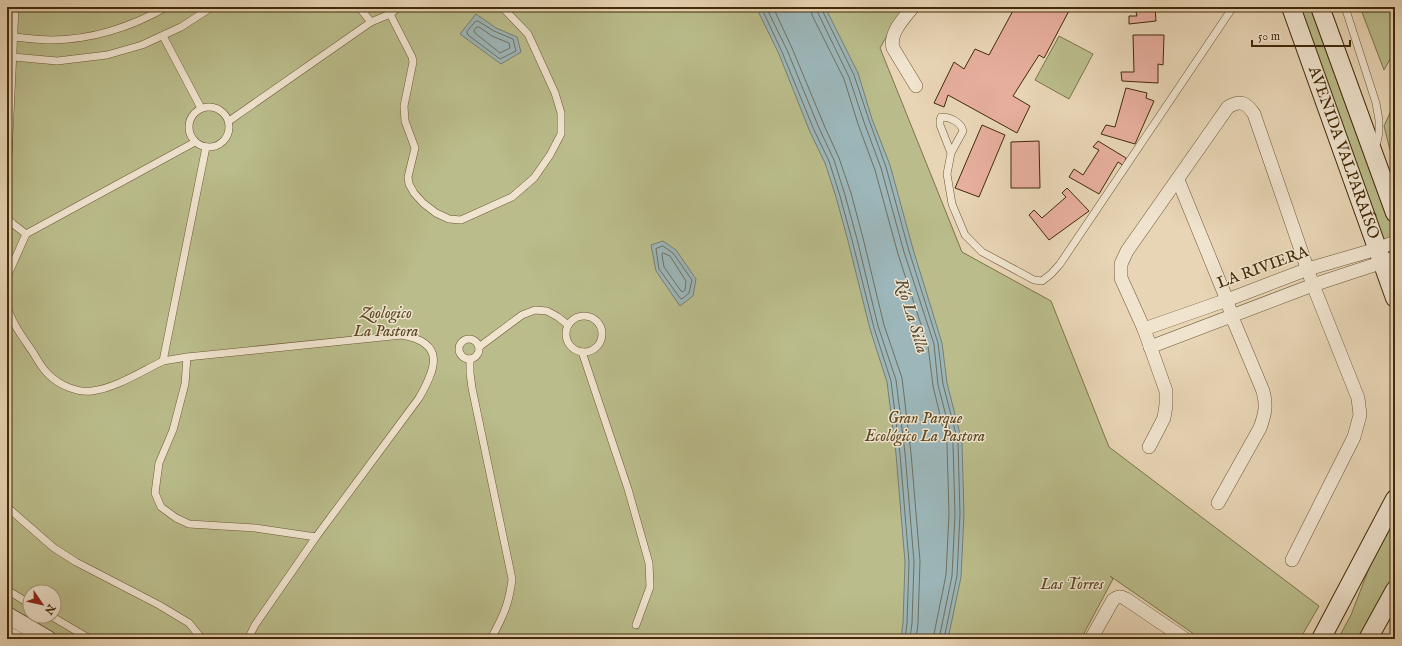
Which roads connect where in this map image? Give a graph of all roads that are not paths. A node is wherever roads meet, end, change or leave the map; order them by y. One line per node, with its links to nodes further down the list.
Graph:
1 (15, 7): 15 (lane)
2 (166, 7): 15 (lane)
3 (212, 7): 14 (lane)
4 (359, 7): 13 (lane)
5 (399, 7): 12 (lane)
6 (502, 7): 12 (lane)
7 (913, 7): 17 (street)
8 (1233, 7): 23 (lane)
9 (1291, 7): 30 (main road, AVENIDA VALPARAÍSO)
10 (1320, 7): 22 (main road, AVENIDA VALPARAÍSO)
11 (1345, 7): 22 (lane)
12 (390, 14): 13 (lane)
13 (371, 22): 19 (lane)
14 (163, 36): 16 (lane); 18 (lane)
15 (13, 37): 16 (lane)
16 (12, 57): 24 (lane)
17 (916, 86)
18 (201, 108): 19 (lane); 20 (lane)
19 (229, 121): 21 (lane)
20 (195, 142): 21 (lane); 28 (lane)
21 (206, 148): 45 (lane)
22 (1372, 151): 26 (main road, AVENIDA VALPARAÍSO)
23 (951, 153): 23 (lane)
24 (7, 179)
25 (1178, 180): 31 (street); 35 (street); 39 (street)
26 (1395, 213)
27 (7, 218): 28 (lane)
28 (26, 234): 32 (lane)
29 (1395, 242): 30 (street, LA RIVIERA)
30 (1385, 256): 31 (street, LA RIVIERA); 33 (street, LA RIVIERA); 34 (main road, AVENIDA VALPARAÍSO)
31 (1308, 269): 33 (street); 35 (street, LA RIVIERA)
32 (7, 277)
33 (1313, 285): 37 (street, LA RIVIERA); 51 (street)
34 (1395, 298)
35 (1227, 300): 37 (street); 39 (street, LA RIVIERA)
36 (7, 306): 45 (lane)
37 (1232, 316): 41 (street, LA RIVIERA); 48 (street)
38 (568, 325): 40 (lane); 42 (lane); 42 (lane)
39 (1144, 328): 41 (street)
40 (479, 347): 44 (lane); 44 (lane)
41 (1150, 347): 46 (street)
42 (582, 352): 57 (lane)
43 (187, 357): 45 (lane); 50 (lane); 50 (lane)
44 (470, 358): 64 (lane)
45 (163, 361)
46 (1149, 447)
47 (1395, 499): 67 (main road)
48 (1218, 503)
49 (7, 507): 62 (lane)
50 (316, 537): 63 (lane)
51 (1292, 560)
52 (7, 590): 54 (lane)
53 (1395, 590): 68 (main road)
54 (22, 599)
55 (7, 615): 60 (street)
56 (62, 623): 61 (lane)
57 (636, 625)
58 (7, 634): 59 (street)
59 (16, 639)
60 (48, 639)
61 (90, 639)
62 (202, 639)
63 (248, 639)
64 (491, 639)
65 (1091, 639): 66 (street)
66 (1185, 639)
67 (1321, 639)
68 (1368, 639)

